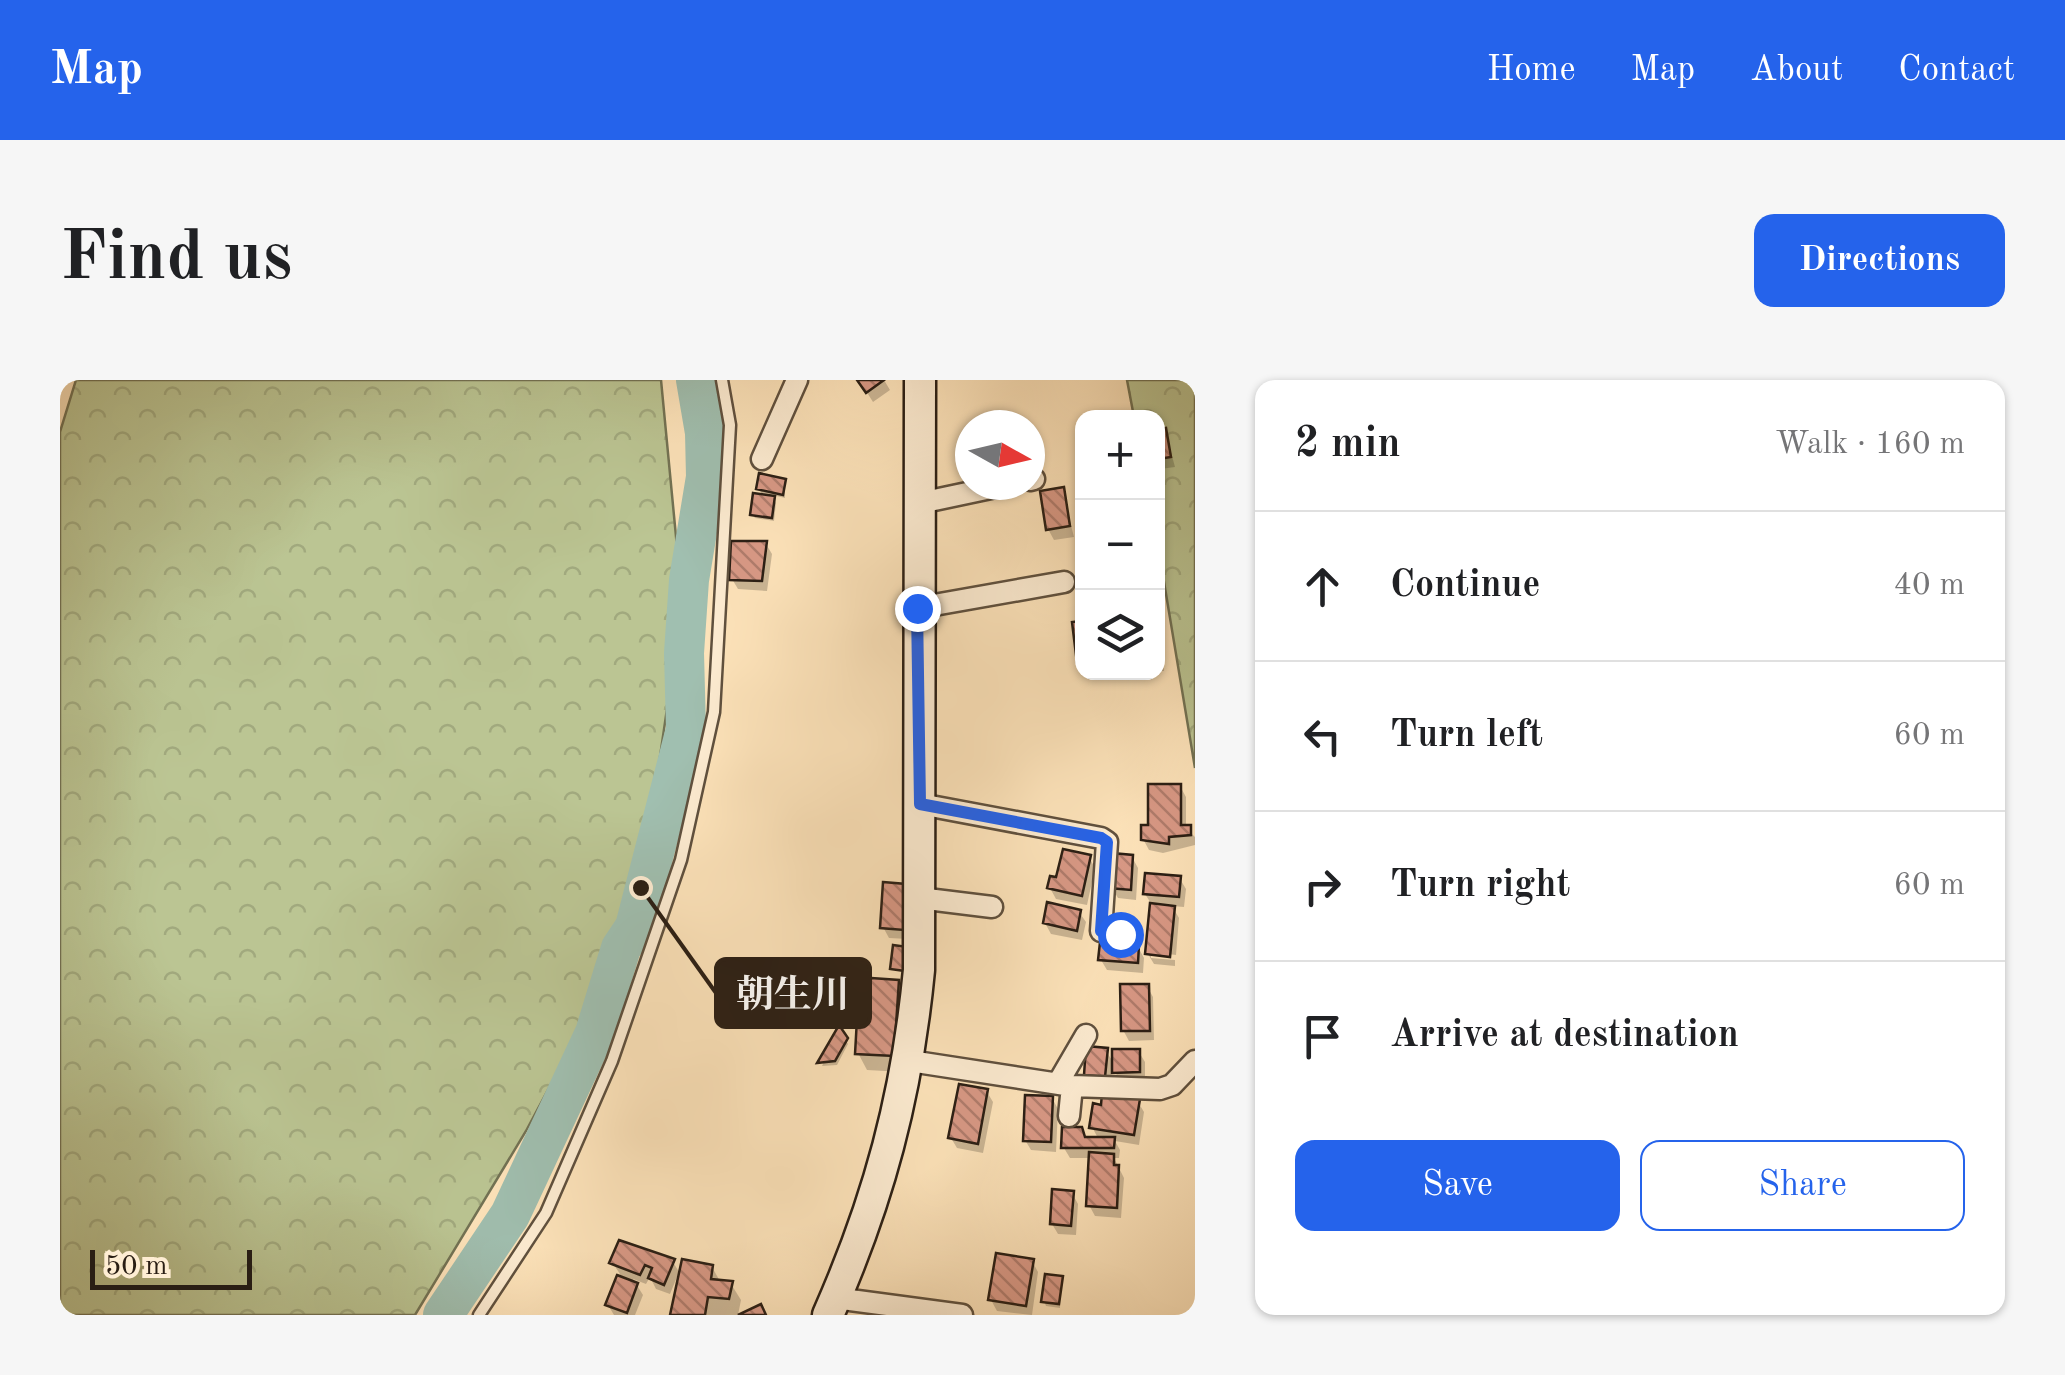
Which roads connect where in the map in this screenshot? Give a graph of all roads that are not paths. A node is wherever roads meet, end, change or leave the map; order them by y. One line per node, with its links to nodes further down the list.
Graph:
1 (722, 380): 19 (lane)
2 (797, 380): 4 (street)
3 (920, 380): 6 (street)
4 (762, 459)
5 (955, 496): 6 (street)
6 (920, 503): 8 (street)
7 (1064, 582): 8 (street)
8 (917, 608): 9 (street)
9 (920, 804): 10 (street); 12 (street)
10 (919, 898): 11 (street); 15 (street)
11 (992, 907)
12 (1120, 934)
13 (1086, 1035): 16 (street)
14 (1195, 1061): 16 (street)
15 (910, 1062): 16 (street); 18 (street)
16 (1065, 1085): 17 (street)
17 (1069, 1116)
18 (831, 1306): 20 (street)
19 (479, 1315)
20 (962, 1315)

